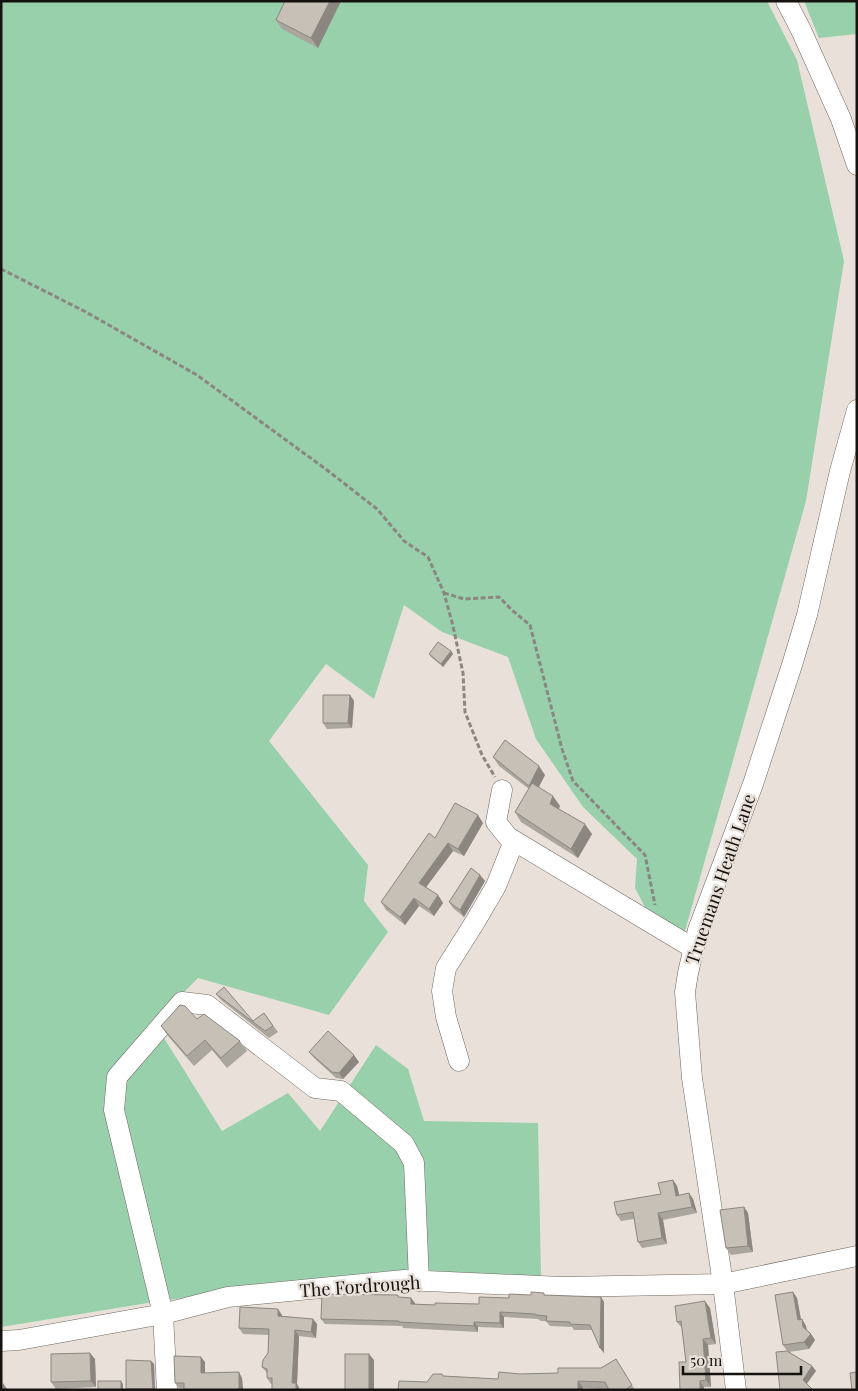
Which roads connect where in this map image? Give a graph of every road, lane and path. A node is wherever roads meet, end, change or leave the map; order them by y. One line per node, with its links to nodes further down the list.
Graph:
1 (786, 1): 2 (street)
2 (857, 165)
3 (1, 269): 5 (path)
4 (857, 410): 9 (street, Truemans Heath Lane)
5 (444, 593): 6 (path); 8 (path)
6 (502, 790): 7 (street)
7 (514, 840): 9 (street); 10 (street)
8 (656, 910)
9 (693, 948): 13 (street, Truemans Heath Lane)
10 (459, 1061)
11 (857, 1256): 13 (street, The Fordrough)
12 (419, 1281): 13 (street, The Fordrough); 14 (street, The Fordrough); 14 (street)
13 (723, 1284): 17 (street, Truemans Heath Lane)
14 (163, 1314): 15 (street, The Fordrough); 16 (street)
15 (1, 1342)
16 (167, 1390)
17 (736, 1390)

